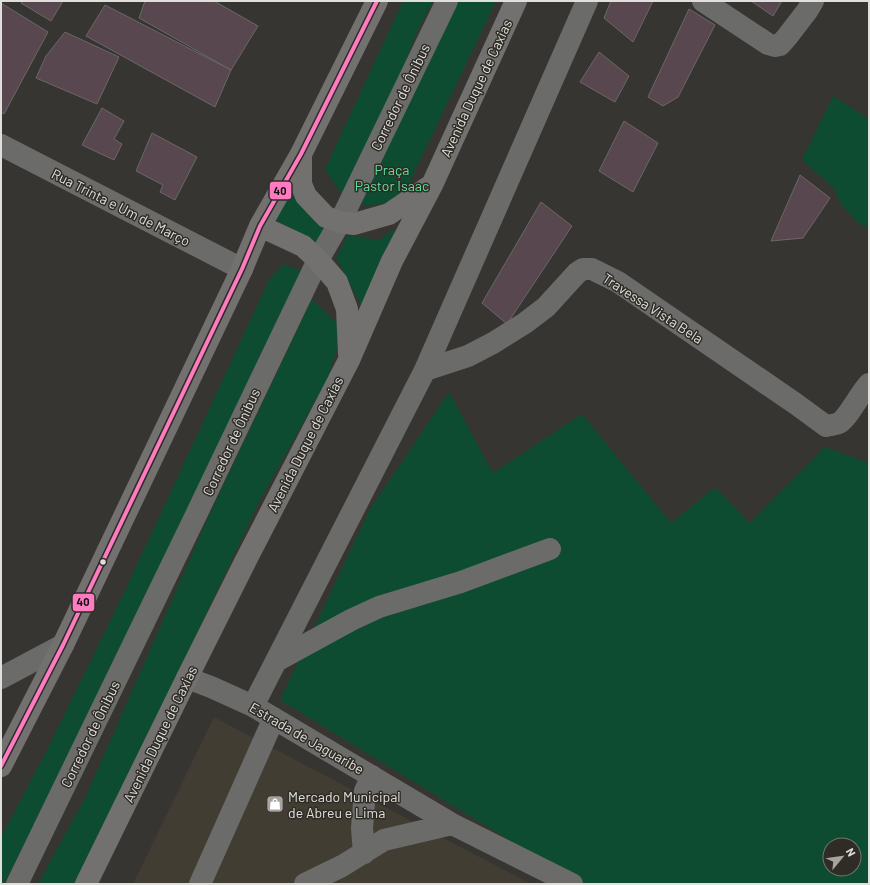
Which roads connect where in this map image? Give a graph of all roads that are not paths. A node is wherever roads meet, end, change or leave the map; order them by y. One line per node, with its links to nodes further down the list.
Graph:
1 (377, 1): 8 (highway)
2 (447, 1): 10 (street, Corredor de Ônibus)
3 (516, 1): 9 (highway, Avenida Duque de Caxias)
4 (587, 1): 15 (street)
5 (703, 1): 6 (street)
6 (813, 1)
7 (1, 145): 13 (street, Rua Trinta e Um de Março)
8 (301, 154): 10 (highway); 11 (highway)
9 (432, 185): 10 (highway); 14 (highway, Avenida Duque de Caxias)
10 (340, 222): 12 (street, Corredor de Ônibus)
11 (260, 226): 12 (highway); 13 (highway)
12 (318, 260): 14 (highway); 28 (street, Corredor de Ônibus)
13 (242, 269): 18 (highway)
14 (349, 360): 21 (highway, Avenida Duque de Caxias)
15 (425, 370): 16 (street, Travessa Vista Bela); 19 (street)
16 (869, 384)
17 (550, 549): 19 (street)
18 (62, 645): 20 (street); 24 (highway)
19 (276, 661): 22 (street)
20 (1, 678)
21 (187, 678): 22 (street, Estrada de Jaguaribe); 29 (highway, Avenida Duque de Caxias)
22 (253, 706): 23 (street, Estrada de Jaguaribe)
23 (274, 718): 25 (street, Estrada de Jaguaribe); 30 (street)
24 (1, 766)
25 (372, 776): 26 (street, Estrada de Jaguaribe); 27 (street)
26 (452, 824): 27 (street); 32 (street, Estrada de Jaguaribe)
27 (364, 852): 31 (street)
28 (16, 884)
29 (86, 884)
30 (200, 884)
31 (304, 884)
32 (572, 884)

